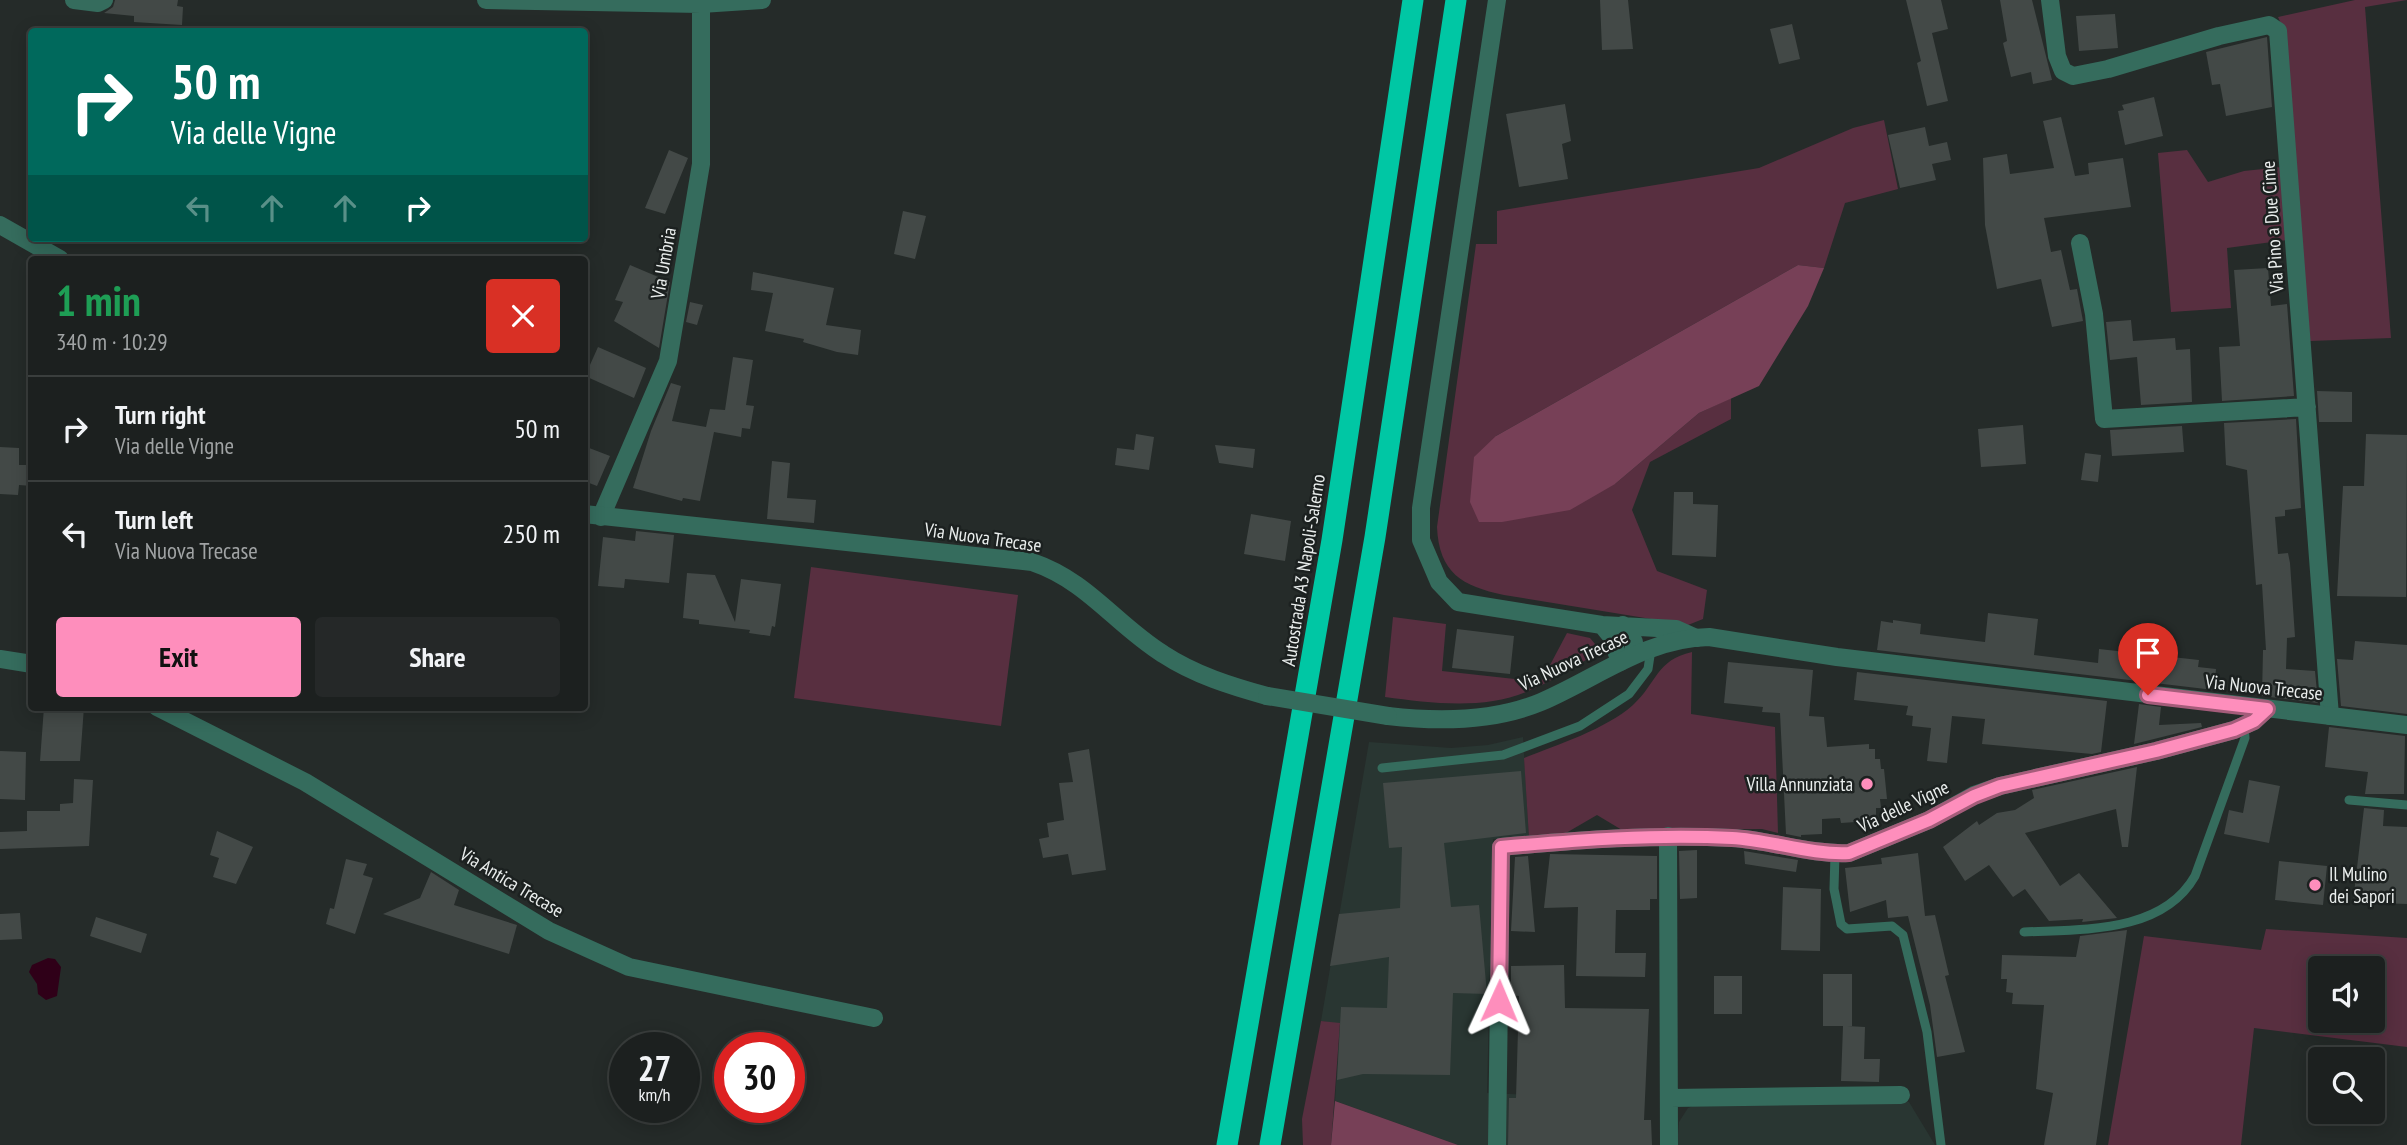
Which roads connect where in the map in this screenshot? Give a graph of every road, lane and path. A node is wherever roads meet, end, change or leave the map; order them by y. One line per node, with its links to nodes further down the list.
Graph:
1 (74, 0): 2 (street)
2 (104, 0)
3 (486, 0): 9 (street)
4 (762, 0): 9 (street)
5 (1413, 0): 37 (highway, Autostrada A3 Napoli-Salerno)
6 (1456, 0): 38 (highway)
7 (1497, 0): 17 (street)
8 (2050, 0): 15 (street, Via Pino a Due Cime)
9 (701, 4): 16 (street, Via Umbria)
10 (0, 225): 11 (street)
11 (28, 241)
12 (30, 242): 14 (street)
13 (2080, 243): 15 (street)
14 (55, 256)
15 (2307, 407): 25 (street, Via Pino a Due Cime)
16 (593, 515): 20 (street, Via Nuova Trecase, bridge)
17 (1602, 625): 18 (street); 20 (street)
18 (1622, 625): 19 (street); 20 (street)
19 (1696, 638): 20 (street, Via Nuova Trecase); 23 (street, Via Nuova Trecase)
20 (1635, 654): 28 (lane)
21 (0, 659): 22 (street)
22 (28, 663)
23 (2267, 709): 25 (street, Via Nuova Trecase); 27 (street, Via delle Vigne)
24 (165, 711): 34 (street, Via Antica Trecase)
25 (2330, 716): 26 (street, Via Nuova Trecase)
26 (2407, 725)
27 (2244, 726): 32 (street, Via delle Vigne); 33 (lane)
28 (1382, 768)
29 (2349, 800): 30 (lane)
30 (2407, 805)
31 (1668, 836): 32 (street, Via delle Vigne); 36 (street); 39 (street, Via delle Vigne)
32 (1835, 854): 41 (lane)
33 (2024, 932)
34 (874, 1018)
35 (1901, 1095): 36 (street)
36 (1670, 1098): 40 (street)
37 (1227, 1145)
38 (1270, 1145)
39 (1497, 1145)
40 (1669, 1145)
41 (1941, 1145)

